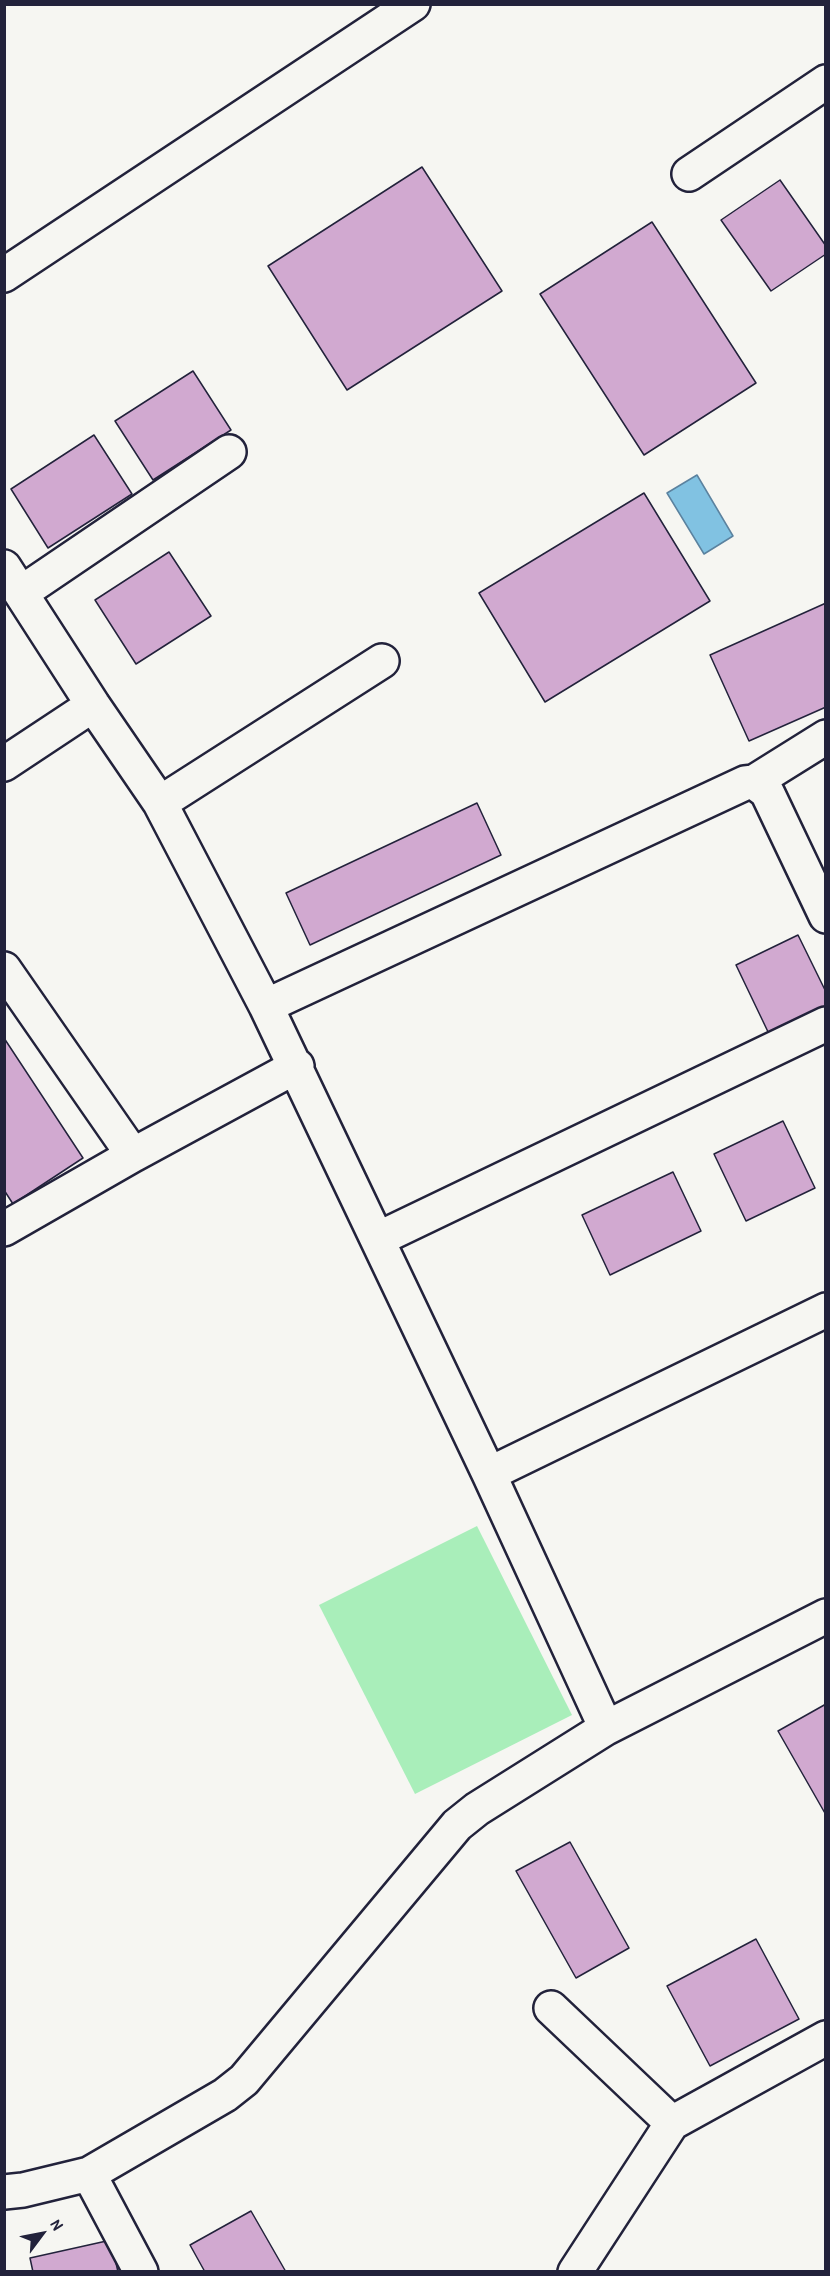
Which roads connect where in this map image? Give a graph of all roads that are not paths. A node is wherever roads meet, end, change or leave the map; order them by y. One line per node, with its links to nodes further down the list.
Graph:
1 (412, 4): 4 (street)
2 (825, 82): 3 (street)
3 (689, 174)
4 (4, 275)
5 (230, 452): 6 (street)
6 (13, 580): 8 (street)
7 (382, 661): 12 (street)
8 (93, 705): 10 (street); 12 (street)
9 (825, 737): 11 (street)
10 (4, 764)
11 (754, 782): 13 (street); 15 (street)
12 (160, 802): 15 (street)
13 (825, 916)
14 (4, 969): 18 (street)
15 (266, 1006): 17 (street)
16 (825, 1024): 20 (street)
17 (297, 1066): 18 (street); 20 (street)
18 (133, 1155): 19 (street)
19 (4, 1229)
20 (378, 1239): 22 (street)
21 (825, 1310): 22 (street)
22 (489, 1473): 24 (street)
23 (825, 1616): 24 (street)
24 (606, 1728): 28 (street)
25 (551, 2008): 27 (street)
26 (825, 2038): 27 (street)
27 (672, 2123): 31 (street)
28 (89, 2174): 29 (street); 30 (street)
29 (4, 2192)
30 (141, 2271)
31 (575, 2271)

